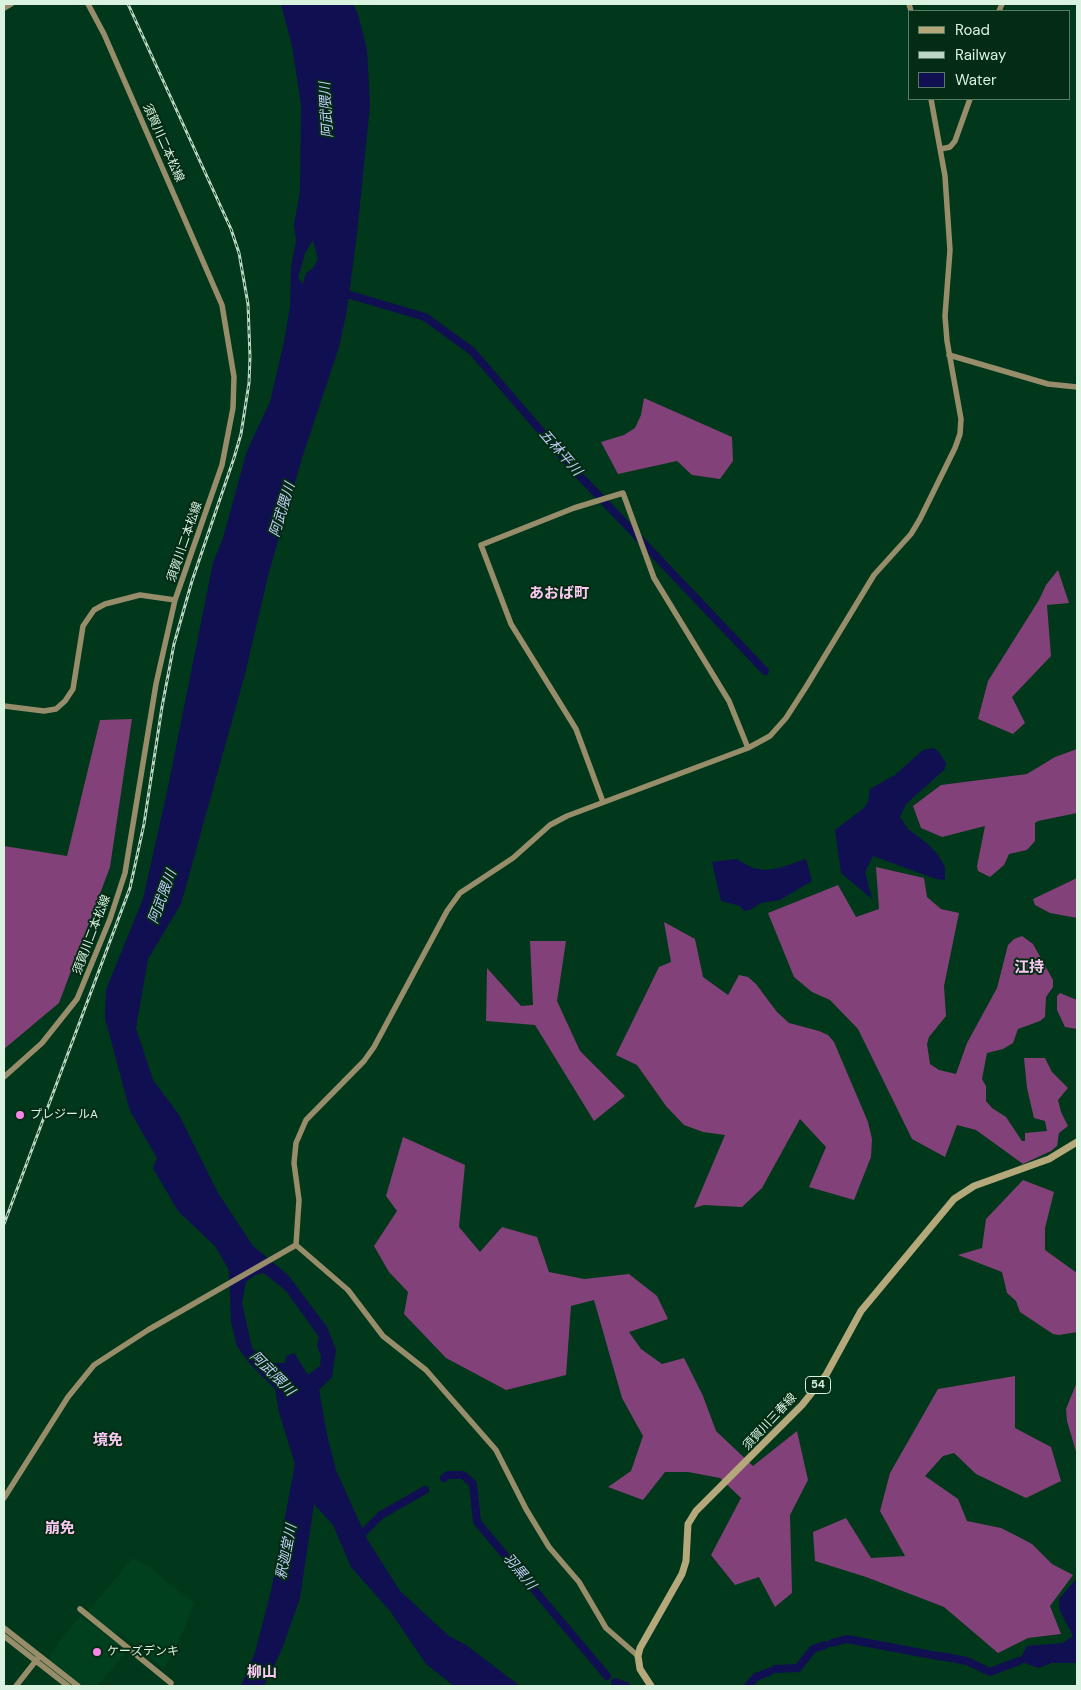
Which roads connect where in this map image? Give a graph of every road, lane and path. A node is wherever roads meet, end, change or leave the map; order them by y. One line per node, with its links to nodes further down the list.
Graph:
1 (11, 4): 3 (street)
2 (88, 4): 9 (street, 須賀川二本松線)
3 (4, 8)
4 (931, 100): 6 (street)
5 (970, 100): 6 (street)
6 (941, 149): 7 (street)
7 (949, 354): 8 (street); 11 (street)
8 (1077, 387)
9 (175, 600): 10 (street); 13 (street, 須賀川二本松線)
10 (4, 706)
11 (748, 748): 12 (street); 12 (street)
12 (603, 802): 15 (street)
13 (4, 1077)
14 (1077, 1142): 20 (main road, 須賀川三春線 / 54)
15 (296, 1245): 16 (street); 20 (street)
16 (4, 1498)
17 (80, 1609): 22 (street)
18 (4, 1628): 21 (street)
19 (4, 1636): 21 (street)
20 (638, 1656): 26 (main road)
21 (38, 1658): 23 (street); 24 (street); 25 (street)
22 (170, 1683)
23 (16, 1686)
24 (68, 1686)
25 (78, 1686)
26 (651, 1686)

